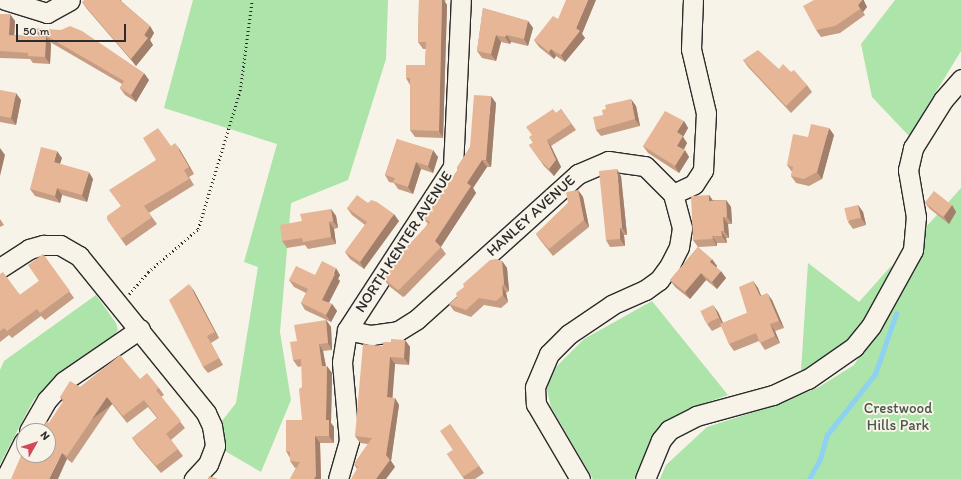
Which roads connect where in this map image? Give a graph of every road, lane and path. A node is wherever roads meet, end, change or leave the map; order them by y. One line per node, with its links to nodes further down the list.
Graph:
1 (5, 0): 2 (street)
2 (70, 0)
3 (252, 0): 9 (path)
4 (460, 0): 11 (street, NORTH KENTER AVENUE)
5 (693, 0): 7 (street)
6 (961, 79): 18 (street)
7 (673, 194): 11 (street, HANLEY AVENUE); 17 (street)
8 (0, 268): 9 (street)
9 (120, 305): 10 (street)
10 (140, 330): 12 (street); 15 (street)
11 (347, 330): 16 (street, NORTH KENTER AVENUE)
12 (34, 423)
13 (16, 457): 14 (street)
14 (5, 479)
15 (194, 479)
16 (338, 479)
17 (580, 479)
18 (645, 479)

